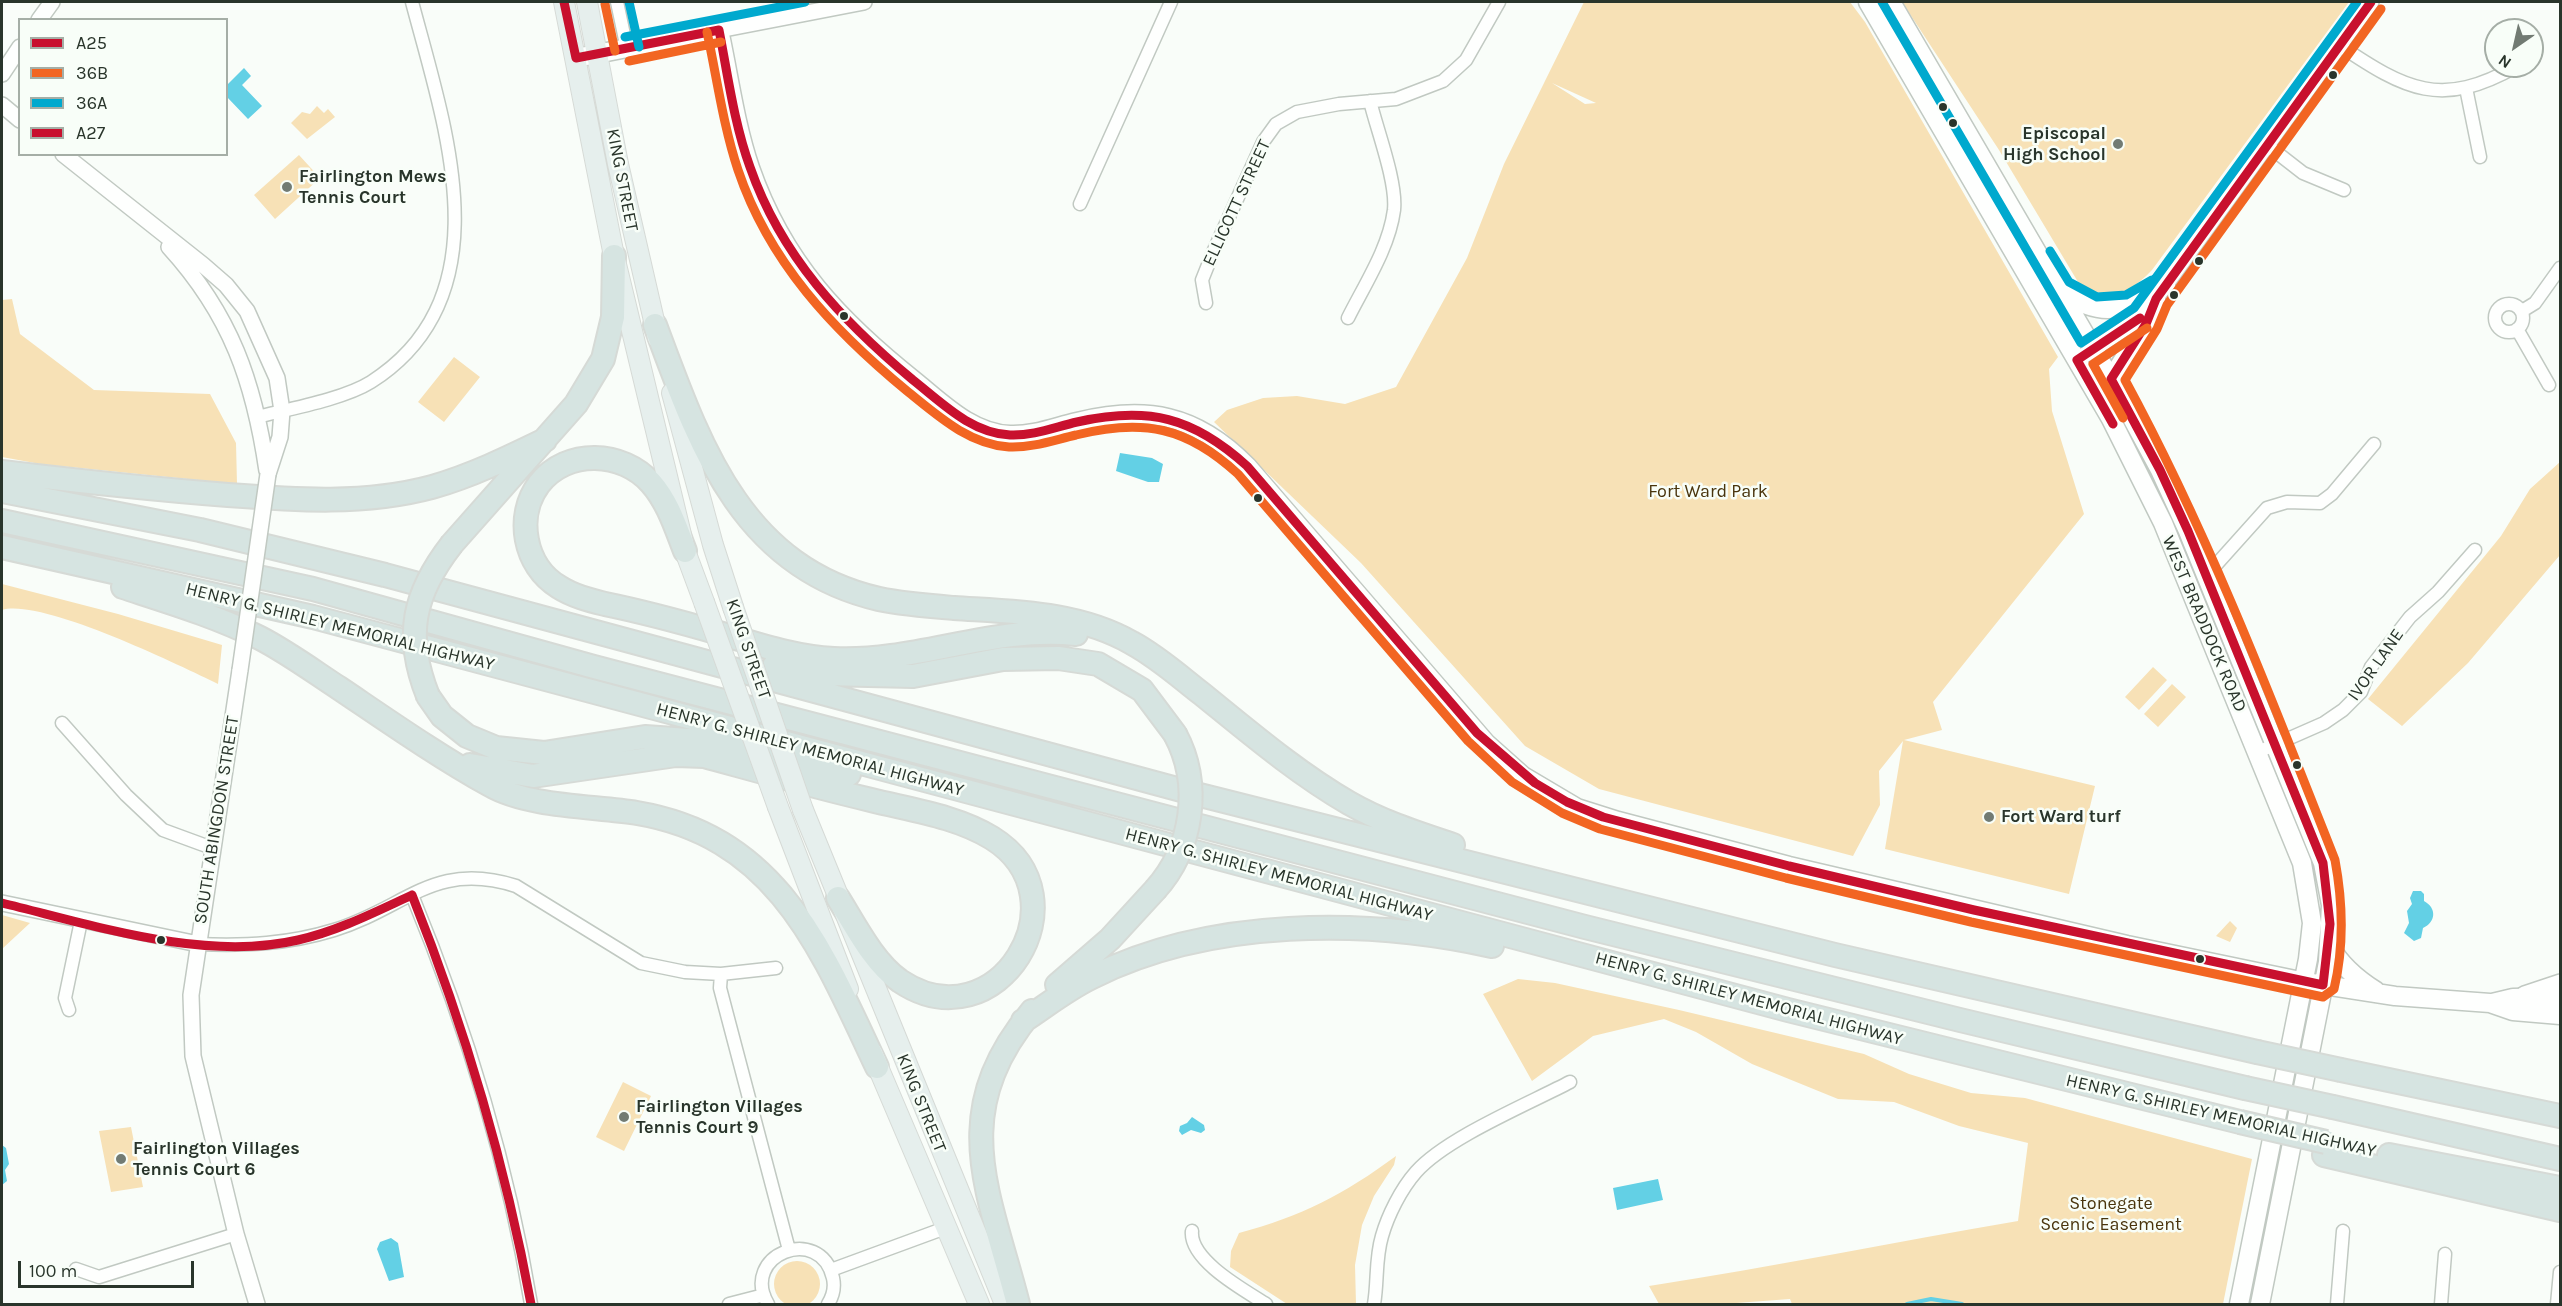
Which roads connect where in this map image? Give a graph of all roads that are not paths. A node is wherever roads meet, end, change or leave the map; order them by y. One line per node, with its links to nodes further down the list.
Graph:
1 (52, 2): 12 (street)
2 (412, 2): 46 (street)
3 (564, 2): 18 (main road, KING STREET)
4 (587, 2): 17 (main road, KING STREET)
5 (617, 2): 15 (street)
6 (864, 2): 13 (street)
7 (1171, 2): 29 (street)
8 (1499, 2): 22 (street, ELLICOTT STREET)
9 (1868, 2): 43 (main road, WEST BRADDOCK ROAD)
10 (1891, 2): 33 (main road, WEST BRADDOCK ROAD)
11 (2371, 2): 14 (street)
12 (40, 18)
13 (719, 30): 15 (main road); 76 (main road)
14 (2339, 45): 21 (street); 25 (street)
15 (627, 49): 17 (main road)
16 (18, 50): 19 (street)
17 (598, 54): 18 (main road); 39 (main road, KING STREET)
18 (576, 58): 30 (main road, KING STREET)
19 (2, 74)
20 (2494, 78): 21 (street)
21 (2466, 88): 27 (street)
22 (1370, 101): 35 (street, ELLICOTT STREET); 37 (street)
23 (2, 105): 24 (street)
24 (18, 118)
25 (2267, 145): 28 (street); 34 (street)
26 (65, 156): 31 (street)
27 (2480, 157)
28 (2344, 190)
29 (1080, 204)
30 (614, 256): 48 (highway); 56 (main road, KING STREET)
31 (191, 263): 38 (street); 41 (street)
32 (2560, 268): 36 (street)
33 (2060, 291): 34 (main road); 42 (main road, WEST BRADDOCK ROAD)
34 (2161, 292): 42 (street); 44 (main road)
35 (1206, 303)
36 (2522, 311): 40 (street); 40 (street)
37 (1348, 318)
38 (254, 322): 41 (street); 46 (street)
39 (655, 325): 60 (highway); 68 (main road, KING STREET, bridge)
40 (2517, 329): 45 (street)
41 (237, 346): 47 (street)
42 (2093, 348): 43 (street); 44 (main road, WEST BRADDOCK ROAD)
43 (2077, 360): 63 (main road, WEST BRADDOCK ROAD)
44 (2111, 379): 58 (main road, WEST BRADDOCK ROAD)
45 (2549, 386)
46 (282, 411): 47 (street); 51 (street)
47 (257, 417): 51 (street)
48 (545, 440): 50 (highway); 65 (highway, bridge)
49 (2374, 444): 58 (street)
50 (2, 472)
51 (268, 474): 66 (street, SOUTH ABINGDON STREET, bridge)
52 (2, 491): 59 (highway)
53 (2, 521): 91 (highway, bridge)
54 (2, 547): 65 (highway, HENRY G. SHIRLEY MEMORIAL HIGHWAY)
55 (2475, 550): 62 (street, IVOR LANE)
56 (686, 551): 60 (highway); 86 (main road, KING STREET, bridge)
57 (2, 558): 64 (highway)
58 (2206, 576): 62 (main road, WEST BRADDOCK ROAD)
59 (627, 640): 70 (highway); 85 (highway, bridge)
60 (1160, 661): 70 (highway)
61 (62, 723): 66 (street)
62 (2276, 745): 63 (street, IVOR LANE); 73 (main road, WEST BRADDOCK ROAD)
63 (2258, 752): 76 (main road, WEST BRADDOCK ROAD)
64 (445, 758): 68 (highway); 86 (highway)
65 (1015, 806): 83 (highway, HENRY G. SHIRLEY MEMORIAL HIGHWAY)
66 (212, 848): 72 (street, SOUTH ABINGDON STREET)
67 (412, 895): 72 (street); 75 (street); 108 (street)
68 (838, 898): 112 (main road, KING STREET)
69 (2, 903): 71 (street)
70 (1681, 916): 88 (highway, bridge)
71 (81, 921): 72 (street); 82 (street)
72 (198, 944): 100 (street, SOUTH ABINGDON STREET)
73 (2330, 946): 78 (main road, WEST BRADDOCK ROAD); 79 (main road)
74 (776, 968): 75 (street)
75 (721, 974): 101 (street)
76 (2305, 982): 78 (main road); 116 (main road, WEST BRADDOCK ROAD)
77 (2560, 982): 81 (street)
78 (2323, 985): 79 (main road); 117 (main road, WEST BRADDOCK ROAD)
79 (2380, 994): 81 (main road)
80 (2560, 997): 81 (main road)
81 (2490, 1003): 84 (main road)
82 (69, 1010)
83 (1788, 1010): 85 (highway); 93 (highway, HENRY G. SHIRLEY MEMORIAL HIGHWAY)
84 (2560, 1015)
85 (1023, 1021): 113 (highway)
86 (877, 1067): 97 (main road, KING STREET)
87 (1570, 1082): 115 (street)
88 (2472, 1099): 89 (highway); 90 (highway)
89 (2560, 1101)
90 (2560, 1116)
91 (2397, 1122): 92 (highway); 94 (highway)
92 (2560, 1147)
93 (2325, 1149): 95 (highway, HENRY G. SHIRLEY MEMORIAL HIGHWAY); 96 (highway)
94 (2560, 1160)
95 (2560, 1188)
96 (2560, 1210)
97 (948, 1227): 104 (street); 111 (main road, KING STREET)
98 (1192, 1231): 114 (street)
99 (2343, 1231): 118 (street)
100 (236, 1234): 103 (street); 107 (street, SOUTH ABINGDON STREET)
101 (789, 1250): 104 (street); 106 (street)
102 (2445, 1254): 119 (street)
103 (76, 1269)
104 (831, 1270): 110 (street)
105 (2560, 1272): 120 (street)
106 (766, 1300): 109 (street)
107 (257, 1305)
108 (531, 1305)
109 (729, 1305)
110 (828, 1305)
111 (979, 1305)
112 (1005, 1305)
113 (1018, 1305)
114 (1266, 1305)
115 (1374, 1305)
116 (2239, 1305)
117 (2259, 1305)
118 (2337, 1305)
119 (2440, 1305)
120 (2556, 1305)

